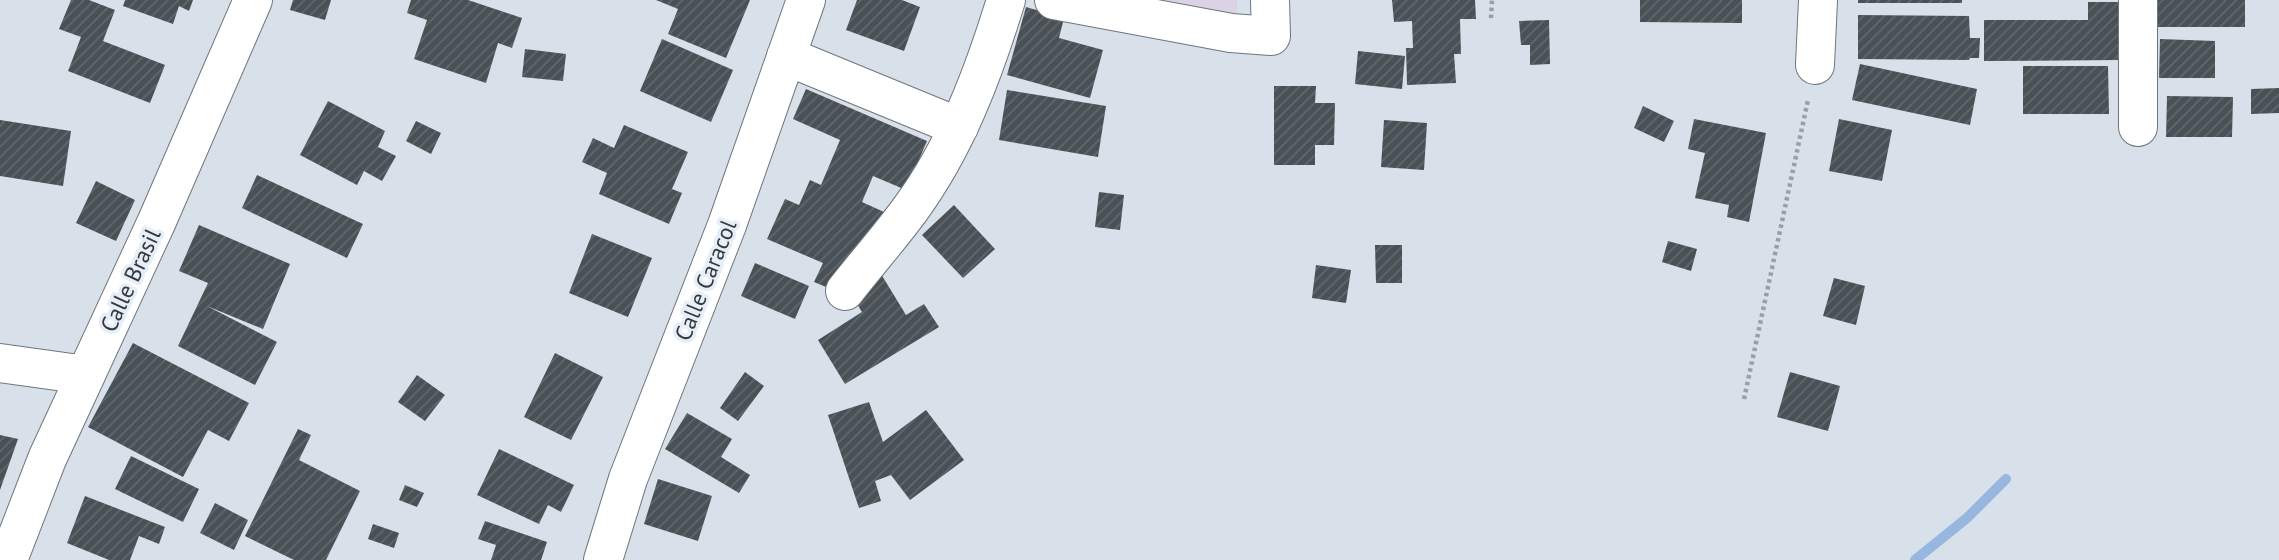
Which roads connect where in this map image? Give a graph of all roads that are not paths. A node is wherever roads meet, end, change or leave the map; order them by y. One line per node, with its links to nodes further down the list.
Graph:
1 (253, 0): 14 (street, Calle Brasil)
2 (806, 0): 8 (street, Calle Caracol)
3 (1006, 0): 10 (street)
4 (1054, 0): 5 (street)
5 (1270, 0)
6 (1818, 0): 9 (street)
7 (2138, 0): 11 (street)
8 (786, 56): 10 (street); 16 (street, Calle Caracol)
9 (1815, 65)
10 (959, 127): 12 (street)
11 (2138, 127)
12 (845, 291)
13 (0, 363): 14 (street)
14 (86, 375): 15 (street, Calle Brasil)
15 (8, 560)
16 (603, 560)

